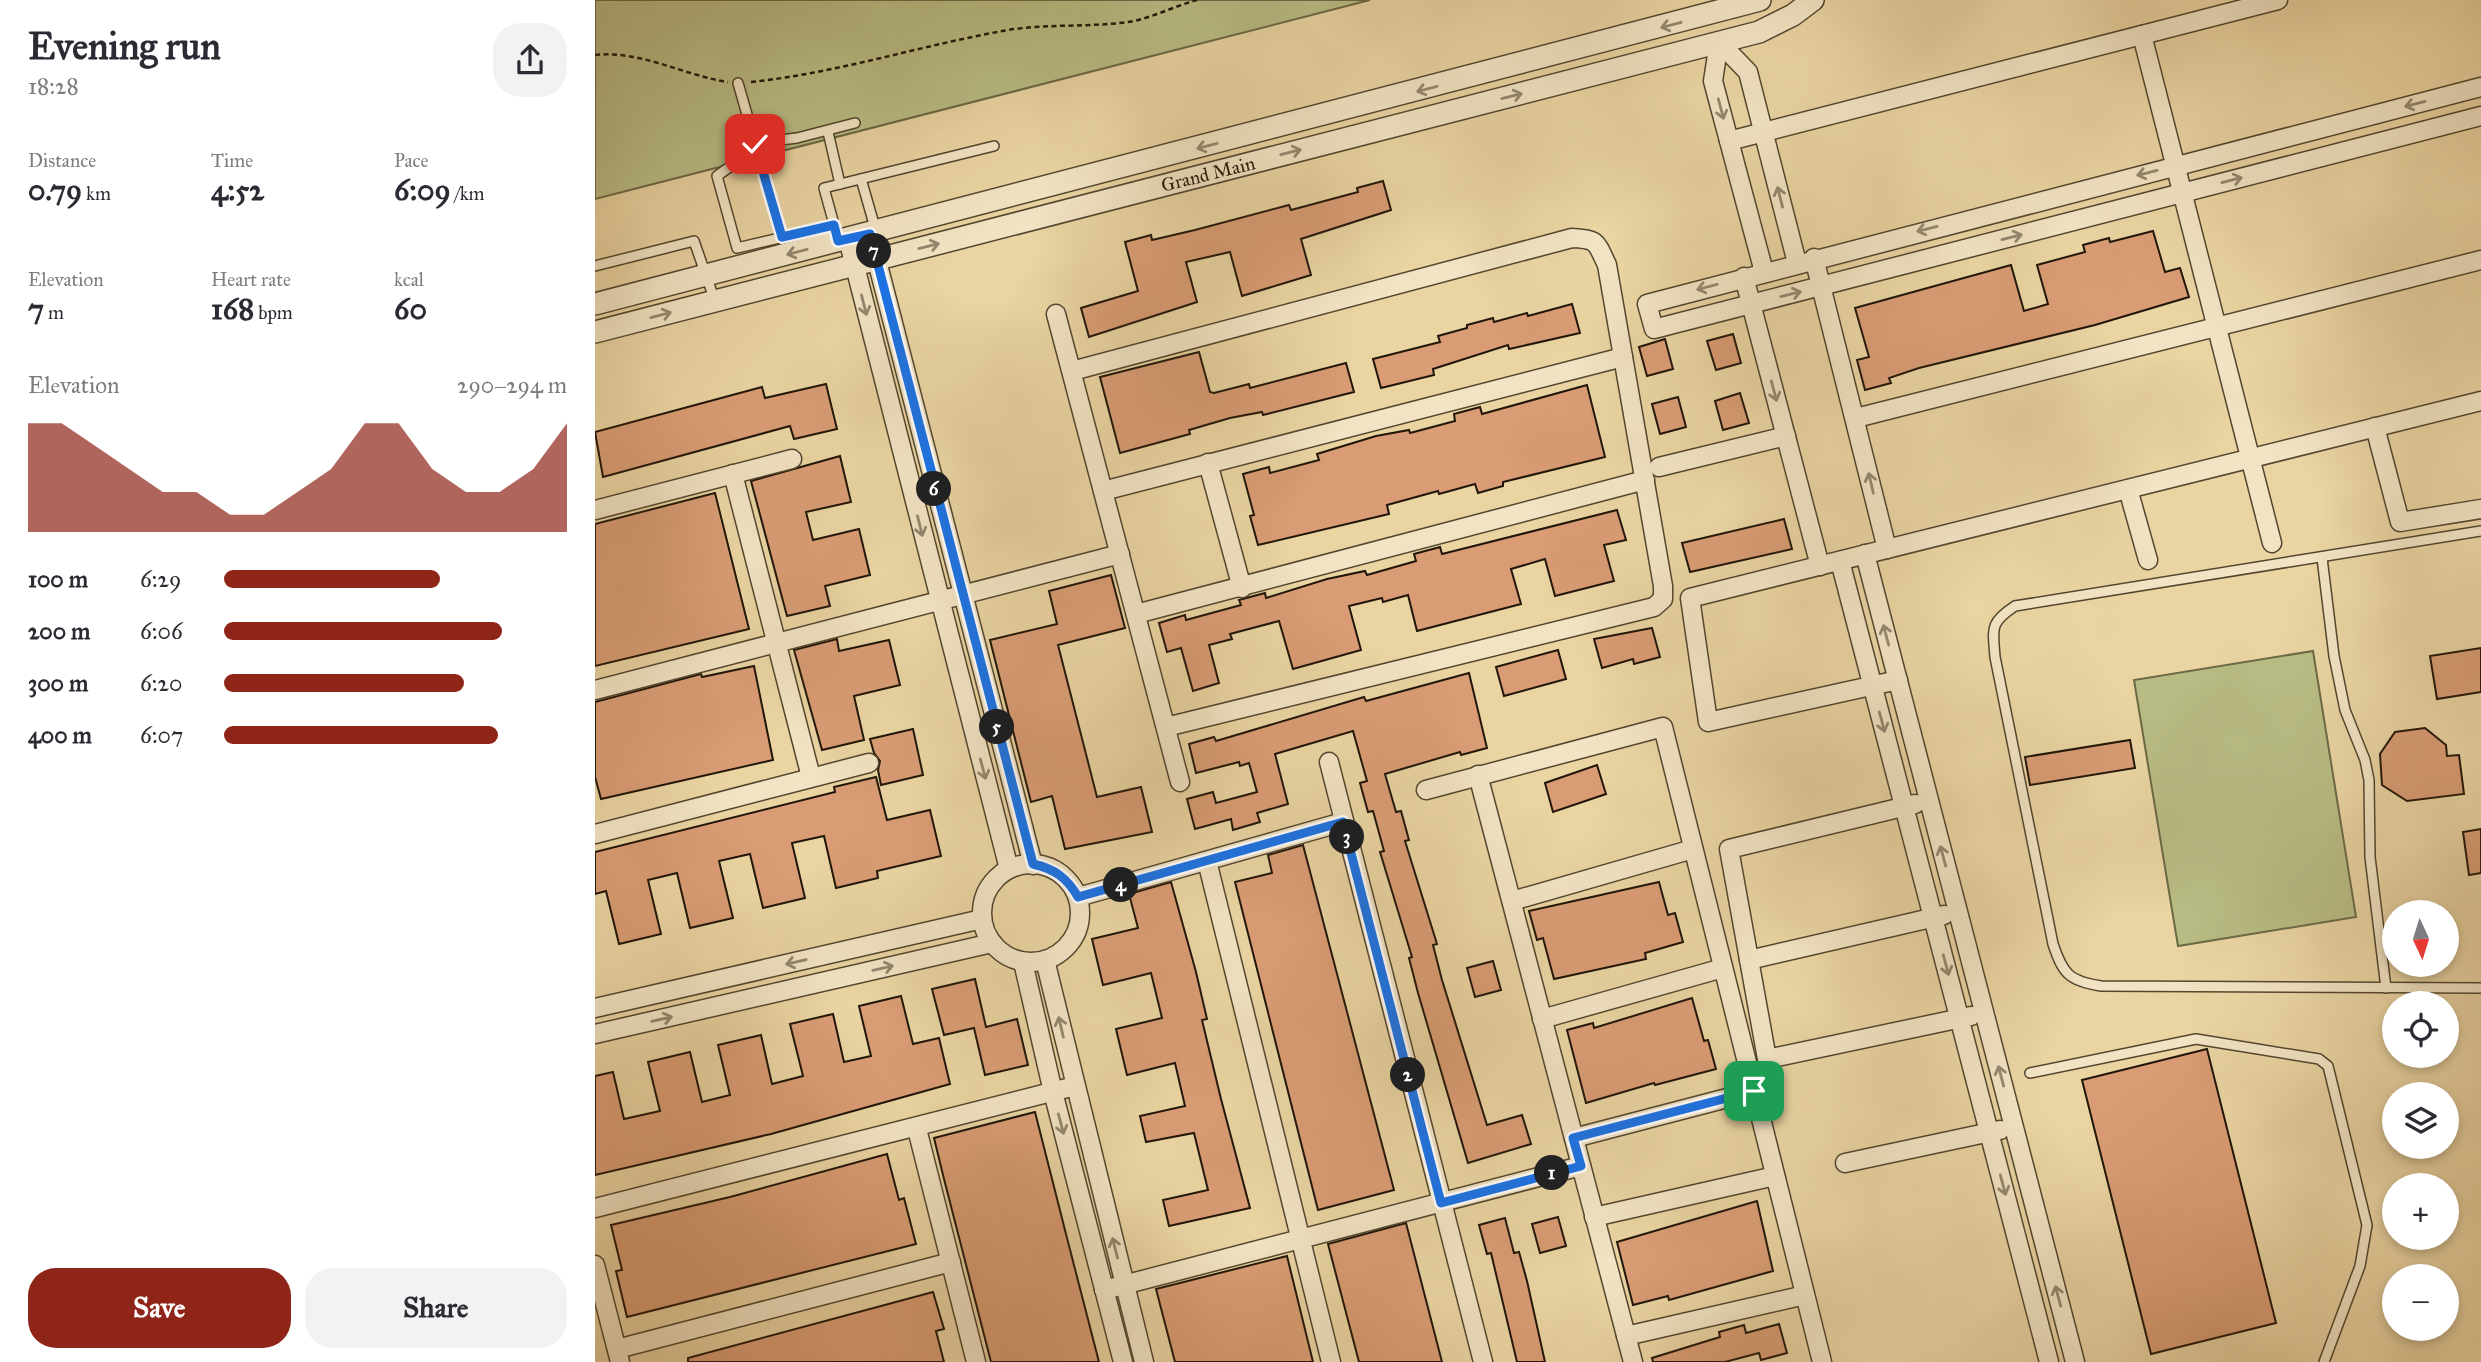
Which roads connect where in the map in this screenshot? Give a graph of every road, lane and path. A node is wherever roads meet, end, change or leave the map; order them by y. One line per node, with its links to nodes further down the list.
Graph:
1 (1196, 0): 9 (path)
2 (1760, 0): 5 (street, Grand Main)
3 (1813, 0): 7 (street, Grand Main)
4 (2278, 0): 6 (street)
5 (1712, 14): 7 (street); 23 (street, Grand Main, one-way to 23)
6 (2142, 35): 14 (street); 19 (street)
7 (1719, 42): 14 (street); 15 (street, one-way to 15); 26 (street, Grand Main, one-way to 7)
8 (595, 55): 9 (path)
9 (738, 83): 16 (lane)
10 (2481, 87): 19 (street, one-way to 19)
11 (2481, 117): 22 (street, one-way to 11)
12 (855, 123): 13 (lane)
13 (828, 132): 16 (lane); 21 (lane)
14 (1763, 132): 15 (street); 28 (street, one-way to 14)
15 (1729, 141): 31 (street)
16 (755, 144): 25 (lane)
17 (994, 146): 20 (lane)
18 (738, 161): 25 (lane)
19 (2176, 165): 22 (street); 28 (street, one-way to 28)
20 (861, 179): 21 (lane); 23 (lane)
21 (840, 184): 24 (lane)
22 (2183, 193): 34 (street, one-way to 22); 39 (street)
23 (873, 233): 24 (street, Grand Main); 26 (street)
24 (840, 235): 25 (lane); 29 (street); 32 (street, Grand Main, one-way to 32)
25 (782, 237)
26 (876, 260): 29 (street, Grand Main); 41 (street)
27 (2481, 260): 39 (street)
28 (1805, 261): 31 (street); 34 (street)
29 (854, 265): 35 (street, Grand Main); 42 (street, one-way to 42)
30 (595, 266): 32 (lane)
31 (1764, 272): 33 (street)
32 (706, 276): 35 (lane); 36 (street, Grand Main)
33 (1744, 277): 37 (street); 37 (street, one-way to 37)
34 (1821, 286): 37 (street, one-way to 34); 46 (street)
35 (715, 301): 40 (street, Grand Main, one-way to 35)
36 (595, 304)
37 (1751, 304): 48 (street, one-way to 48)
38 (1056, 313): 44 (street)
39 (2217, 327): 46 (street); 49 (street)
40 (595, 332)
41 (897, 343): 42 (street); 69 (street)
42 (875, 349): 70 (street, one-way to 70)
43 (1623, 357): 44 (street); 51 (street); 54 (street)
44 (1072, 370): 56 (street)
45 (2481, 401): 47 (street)
46 (1856, 418): 61 (street, one-way to 46)
47 (2375, 427): 49 (street); 57 (street)
48 (1786, 436): 52 (street); 67 (street)
49 (2250, 457): 55 (street); 60 (street)
50 (792, 459): 53 (street)
51 (1208, 463): 56 (street); 68 (street)
52 (1658, 467)
53 (733, 474): 58 (street); 72 (street)
54 (1645, 480): 68 (street); 76 (street)
55 (2128, 489): 61 (street); 65 (street)
56 (1103, 491): 62 (street)
57 (2481, 509)
58 (595, 510)
59 (2481, 531): 64 (lane)
60 (2272, 543)
61 (1887, 549): 63 (street)
62 (1120, 554): 69 (street); 71 (street)
63 (1865, 554): 66 (street); 73 (street, one-way to 63)
64 (2322, 558): 101 (lane); 101 (lane)
65 (2148, 560)
66 (1840, 561): 67 (street); 74 (street)
67 (1820, 566): 74 (street)
68 (1242, 589): 71 (street)
69 (961, 594): 70 (street); 89 (street)
70 (939, 600): 72 (street); 90 (street, one-way to 90)
71 (1136, 614): 76 (street)
72 (777, 644): 75 (street); 80 (street)
73 (1898, 680): 74 (street); 83 (street)
74 (1872, 686): 84 (street, one-way to 84)
75 (595, 690)
76 (1166, 727): 81 (street)
77 (1329, 762): 85 (street)
78 (869, 763): 80 (street)
79 (1478, 775): 82 (street); 87 (street); 92 (street)
80 (811, 778): 86 (street)
81 (1180, 782)
82 (1426, 790)
83 (1929, 800): 84 (street); 93 (street, one-way to 83)
84 (1904, 806): 94 (street); 98 (street)
85 (1343, 822): 88 (street); 119 (street)
86 (595, 834)
87 (1693, 849): 92 (street); 100 (street)
88 (1207, 861): 91 (street); 122 (street)
89 (1033, 864): 90 (street); 91 (street)
90 (1009, 869): 95 (street)
91 (1078, 897): 97 (street)
92 (1512, 901): 106 (street)
93 (1958, 912): 94 (street); 104 (street)
94 (1933, 918): 98 (street); 105 (street, one-way to 105)
95 (982, 919): 96 (street); 103 (street, one-way to 103)
96 (992, 943): 99 (street); 107 (street, one-way to 96)
97 (1045, 960): 99 (street); 109 (street, one-way to 97)
98 (1749, 960): 105 (street)
99 (1023, 962): 111 (street)
100 (1723, 968): 106 (street); 110 (street)
101 (2386, 988): 102 (lane)
102 (2481, 988)
103 (595, 1008)
104 (1984, 1013): 105 (street); 112 (street, one-way to 104)
105 (1959, 1018): 114 (street)
106 (1542, 1019): 115 (street)
107 (595, 1034)
108 (2030, 1073): 141 (lane)
109 (1075, 1086): 111 (street); 127 (street, one-way to 109)
110 (1754, 1091): 115 (street); 118 (street)
111 (1053, 1092): 113 (street); 128 (street, one-way to 128)
112 (2014, 1127): 114 (street); 123 (street)
113 (917, 1129): 120 (street); 125 (street)
114 (1989, 1132): 116 (street); 124 (street, one-way to 124)
115 (1573, 1138): 117 (street)
116 (1845, 1163)
117 (1581, 1166): 119 (street); 121 (street)
118 (1775, 1176): 121 (street); 129 (street)
119 (1441, 1203): 122 (street); 136 (street)
120 (595, 1208)
121 (1594, 1217): 130 (street)
122 (1300, 1240): 127 (street); 135 (street)
123 (2044, 1243): 124 (street); 140 (street, one-way to 123)
124 (2020, 1249): 139 (street)
125 (951, 1262): 131 (street); 132 (street)
126 (595, 1265): 131 (street)
127 (1124, 1284): 128 (street); 134 (street)
128 (1104, 1290): 133 (street)
129 (1805, 1295): 130 (street); 138 (street)
130 (1626, 1336): 137 (street)
131 (618, 1356)
132 (976, 1362)
133 (1123, 1362)
134 (1144, 1362)
135 (1331, 1362)
136 (1483, 1362)
137 (1633, 1362)
138 (1822, 1362)
139 (2049, 1362)
140 (2075, 1362)
141 (2324, 1362)

